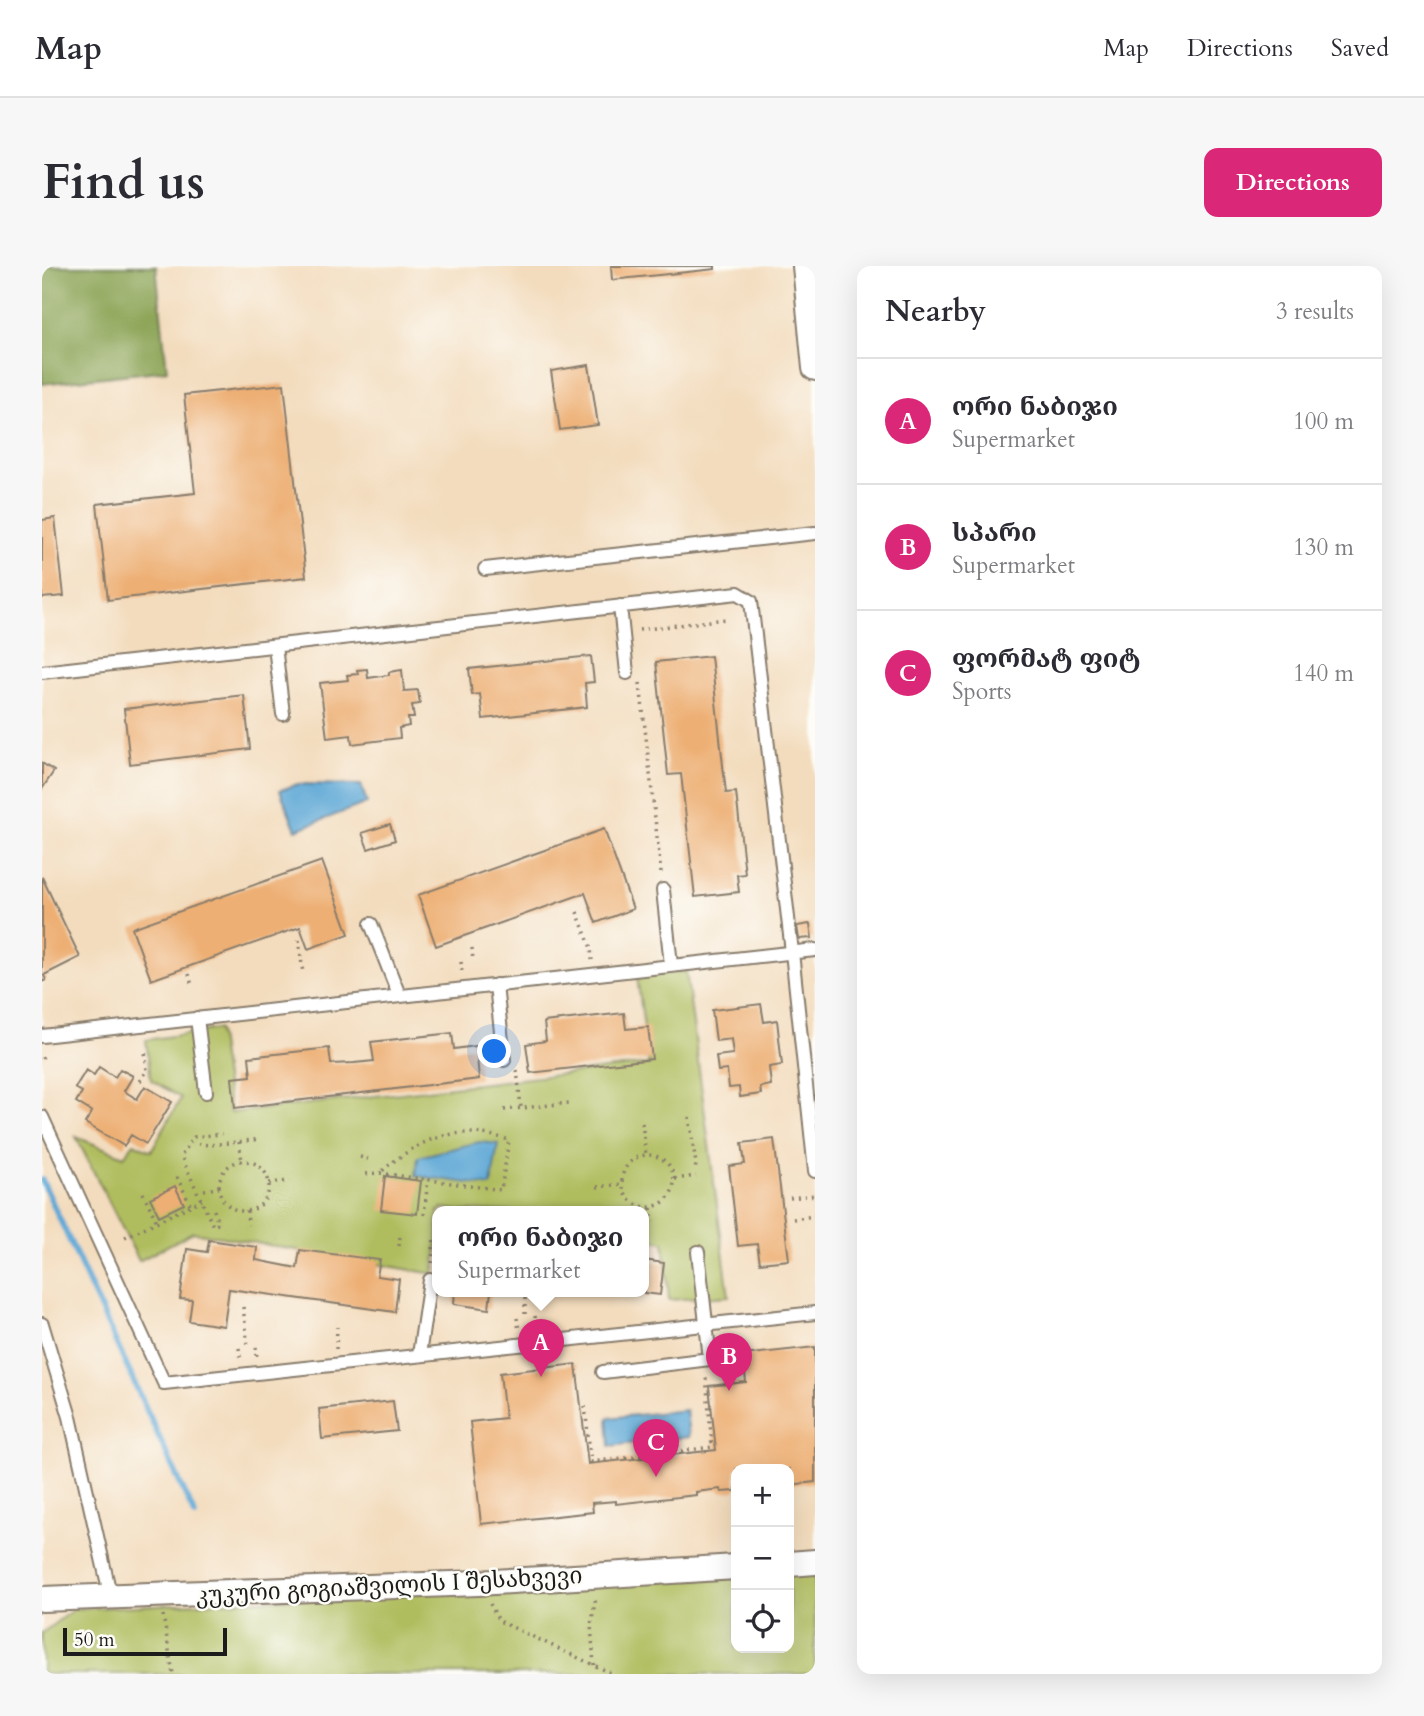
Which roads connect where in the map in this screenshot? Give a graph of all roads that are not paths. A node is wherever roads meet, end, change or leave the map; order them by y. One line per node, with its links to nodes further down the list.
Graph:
1 (805, 266): 2 (street)
2 (815, 368)
3 (815, 533): 4 (lane)
4 (485, 569)
5 (620, 606): 6 (lane); 7 (lane); 13 (lane)
6 (275, 646): 8 (lane); 9 (lane)
7 (633, 672)
8 (42, 673)
9 (283, 714)
10 (663, 888): 14 (lane)
11 (371, 924): 16 (lane)
12 (815, 950): 13 (lane)
13 (792, 952): 14 (lane); 22 (lane)
14 (671, 965): 15 (lane)
15 (496, 985): 16 (lane); 19 (lane)
16 (399, 995): 17 (lane)
17 (197, 1018): 18 (lane); 20 (lane)
18 (42, 1036)
19 (504, 1060)
20 (206, 1092)
21 (42, 1117): 28 (lane)
22 (815, 1171)
23 (698, 1252): 27 (lane)
24 (430, 1280): 28 (lane)
25 (815, 1313): 27 (lane)
26 (42, 1324): 33 (lane)
27 (706, 1324): 28 (lane); 29 (lane)
28 (419, 1355)
29 (603, 1372)
30 (815, 1562): 31 (street)
31 (794, 1564)
32 (731, 1567): 33 (street, კუკური გოგიაშვილის I შესახვევი)
33 (111, 1598): 34 (street, კუკური გოგიაშვილის I შესახვევი)
34 (42, 1599)

